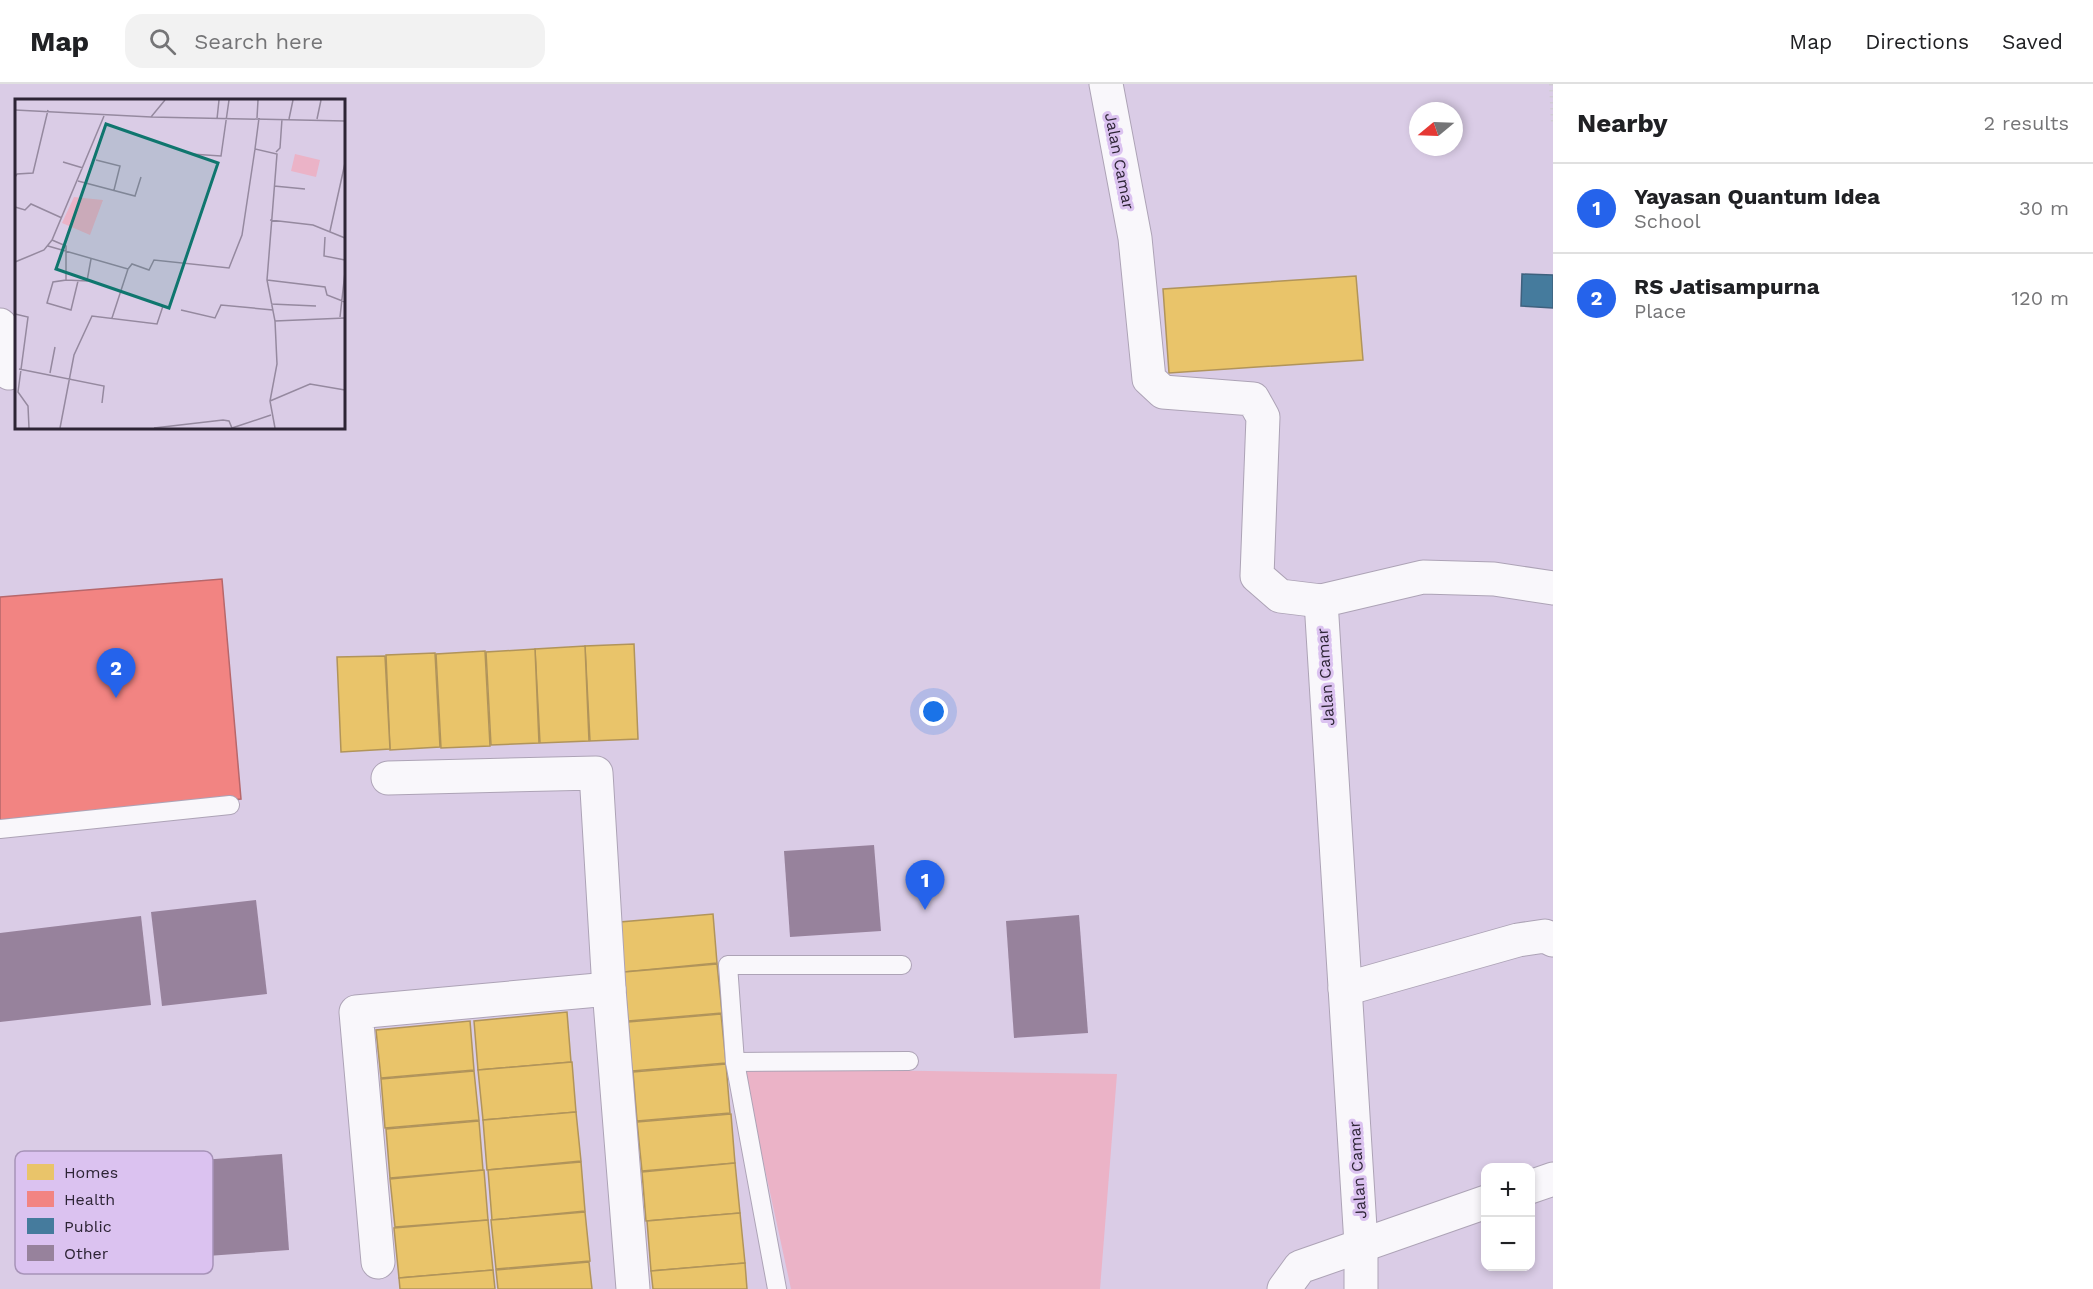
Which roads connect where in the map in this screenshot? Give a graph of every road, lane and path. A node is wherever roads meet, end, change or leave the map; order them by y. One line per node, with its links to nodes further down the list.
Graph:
1 (1106, 84): 7 (street, Jalan Camar)
2 (1551, 84): 3 (path)
3 (1553, 123)
4 (0, 325): 5 (street)
5 (9, 373)
6 (1553, 588): 7 (street)
7 (1321, 601): 13 (street, Jalan Camar)
8 (388, 778): 14 (street)
9 (230, 805): 10 (lane)
10 (0, 829)
11 (1553, 940): 13 (street)
12 (902, 965): 16 (lane)
13 (1345, 988): 20 (street, Jalan Camar)
14 (609, 989): 21 (street); 22 (street)
15 (909, 1061): 16 (lane)
16 (735, 1062): 23 (lane)
17 (1553, 1179): 18 (street)
18 (1535, 1184)
19 (1481, 1203): 20 (street, Jalan Camar)
20 (1361, 1244): 24 (street, Jalan Camar); 25 (street, Jalan Camar)
21 (378, 1262)
22 (633, 1289)
23 (777, 1289)
24 (1284, 1289)
25 (1361, 1289)

